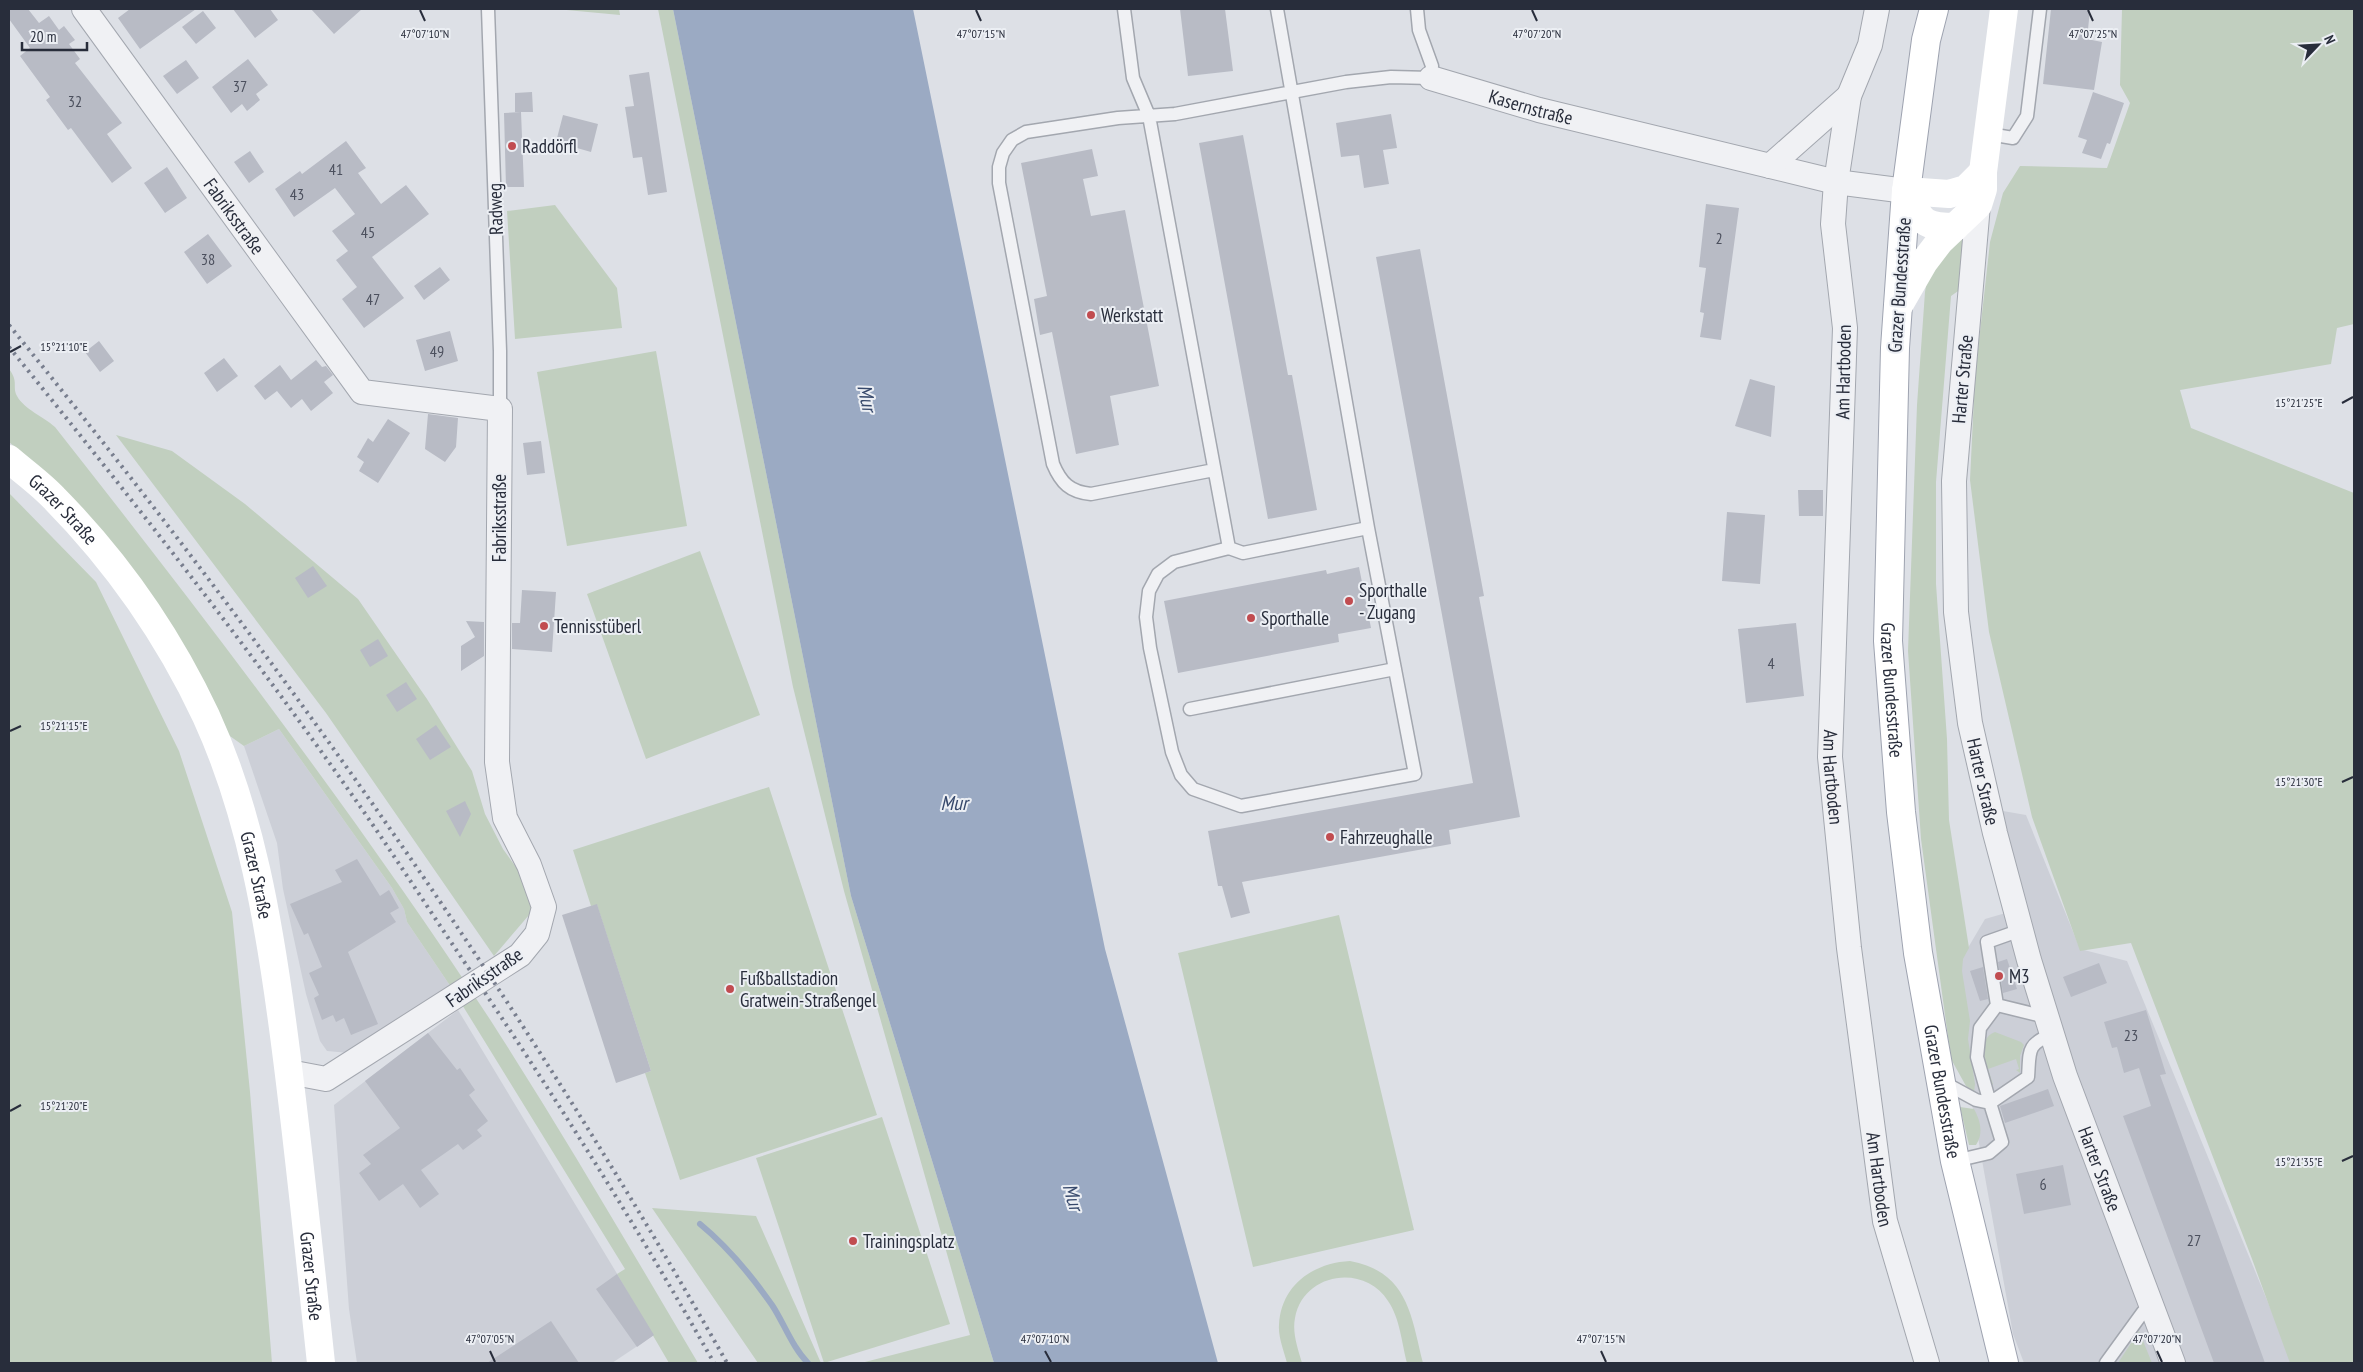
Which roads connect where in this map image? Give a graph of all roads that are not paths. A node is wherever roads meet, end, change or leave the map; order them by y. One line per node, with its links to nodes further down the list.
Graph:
1 (84, 9): 21 (street, Fabriksstraße)
2 (488, 9): 21 (lane, Radweg)
3 (1124, 9): 13 (lane)
4 (1277, 9): 11 (lane)
5 (1416, 9): 10 (lane)
6 (1877, 9): 12 (street)
7 (1934, 9): 18 (main road, Grazer Bundesstraße)
8 (2004, 9): 14 (main road, Harter Straße)
9 (2040, 9): 14 (lane)
10 (1431, 78): 11 (lane, Kasernstraße); 15 (street, Kasernstraße)
11 (1291, 94): 13 (lane, Kasernstraße); 24 (lane)
12 (1850, 96): 15 (street); 17 (street)
13 (1149, 116): 23 (lane); 23 (lane, Kasernstraße)
14 (1989, 134): 16 (main road, Harter Straße)
15 (1770, 166): 17 (street, Kasernstraße)
16 (1983, 172): 18 (main road); 19 (main road, Harter Straße)
17 (1836, 182): 18 (street, Kasernstraße); 37 (street, Am Hartboden)
18 (1906, 191): 19 (main road); 20 (main road, Grazer Bundesstraße)
19 (1970, 221): 20 (main road); 28 (street, Harter Straße)
20 (1898, 307): 32 (main road, Grazer Bundesstraße)
21 (500, 409): 31 (street, Fabriksstraße)
22 (9, 459): 31 (main road, Grazer Straße)
23 (1214, 470): 25 (lane)
24 (1368, 528): 25 (lane); 26 (lane)
25 (1229, 548): 26 (lane)
26 (1395, 669): 27 (lane)
27 (1190, 709)
28 (2021, 930): 29 (lane); 30 (street, Harter Straße)
29 (1997, 1005): 30 (lane); 33 (lane)
30 (2049, 1026): 33 (lane); 35 (street, Harter Straße)
31 (289, 1072): 36 (main road, Grazer Straße)
32 (1939, 1080): 33 (lane); 34 (main road, Grazer Bundesstraße)
33 (1990, 1103): 34 (lane)
34 (1955, 1161): 38 (main road, Grazer Bundesstraße)
35 (2152, 1307): 39 (lane); 40 (street, Harter Straße)
36 (321, 1363)
37 (1927, 1363)
38 (2004, 1363)
39 (2106, 1363)
40 (2173, 1363)

